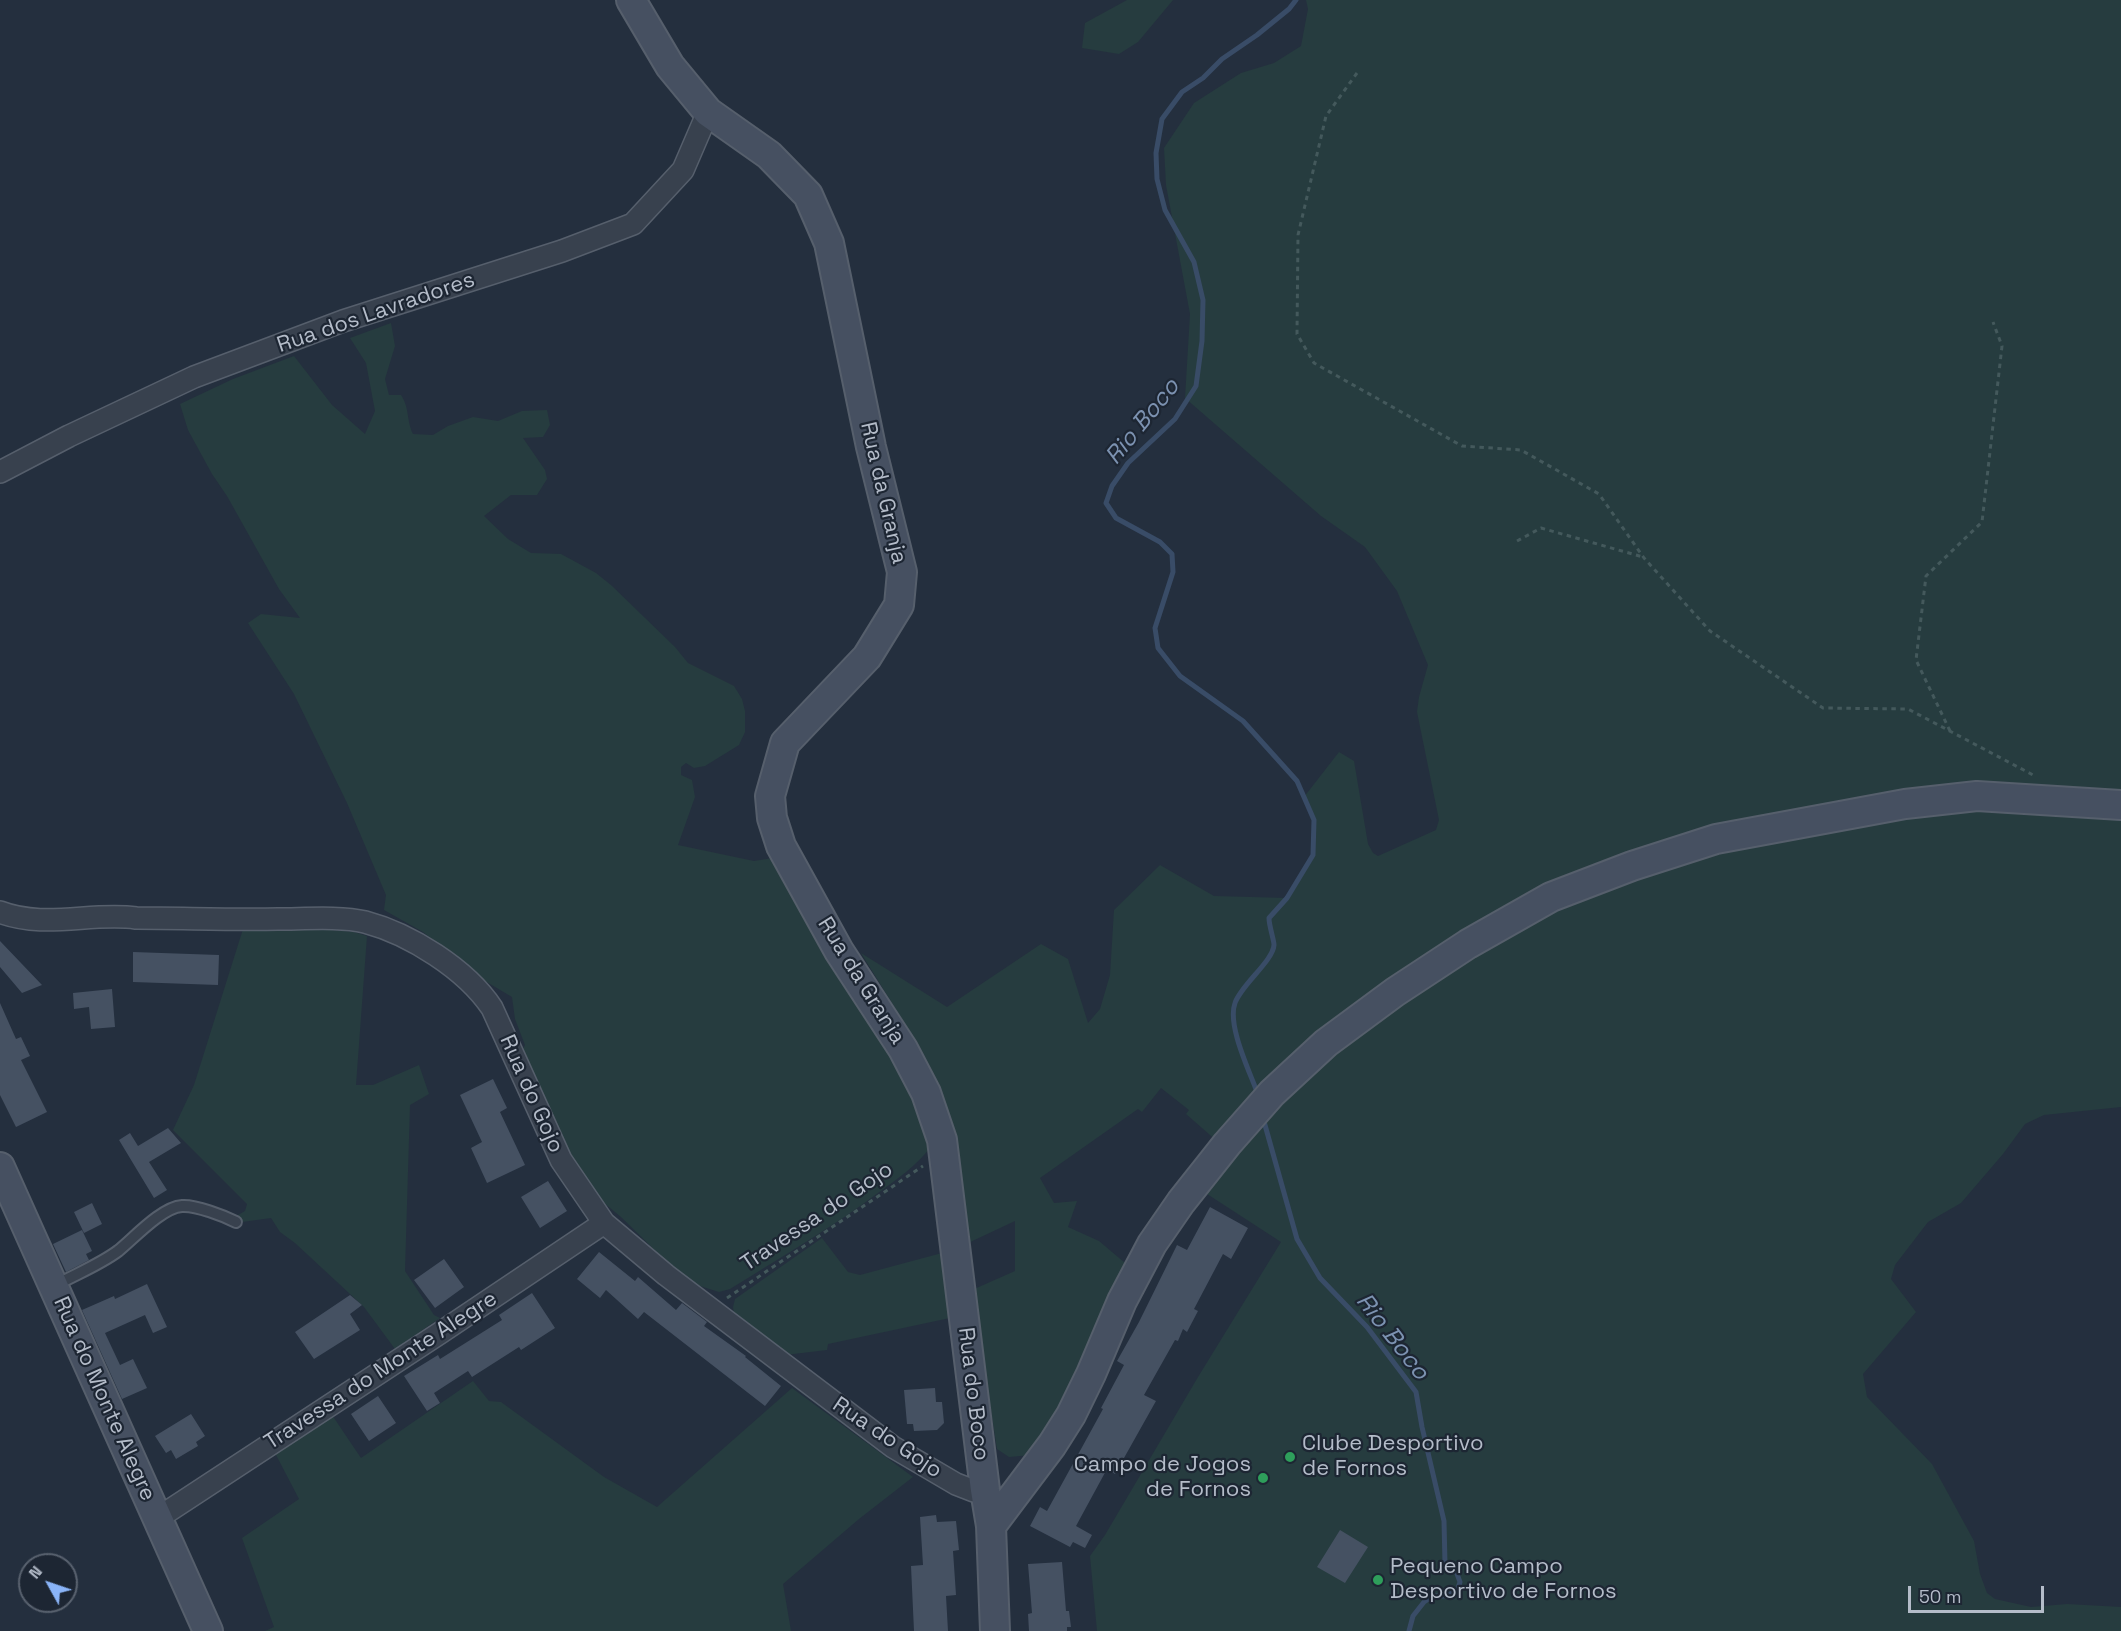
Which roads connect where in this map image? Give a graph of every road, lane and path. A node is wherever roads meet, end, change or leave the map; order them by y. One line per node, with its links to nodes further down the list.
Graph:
1 (631, 0): 3 (street, Rua da Granja)
2 (1357, 73): 7 (path)
3 (708, 112): 5 (street, Rua dos Lavradores); 12 (street, Rua da Granja)
4 (1993, 322): 8 (path)
5 (0, 472)
6 (1517, 541): 7 (path)
7 (1644, 558): 8 (path)
8 (1951, 733): 9 (path)
9 (2056, 801): 10 (street); 18 (street)
10 (2121, 806)
11 (0, 912): 15 (street, Rua do Gojo)
12 (944, 1158): 17 (path, Travessa do Gojo); 19 (street, Rua do Boco)
13 (0, 1167): 16 (street, Rua do Monte Alegre)
14 (236, 1222): 16 (lane)
15 (604, 1223): 17 (street, Rua do Gojo); 20 (street, Travessa do Monte Alegre)
16 (54, 1286): 20 (street, Rua do Monte Alegre)
17 (715, 1312): 19 (street, Rua do Gojo)
18 (1036, 1466): 19 (street); 21 (street)
19 (985, 1490): 21 (street, Rua do Boco)
20 (158, 1518): 22 (street, Rua do Monte Alegre)
21 (991, 1526): 23 (street, Rua do Boco)
22 (208, 1631)
23 (995, 1631)

